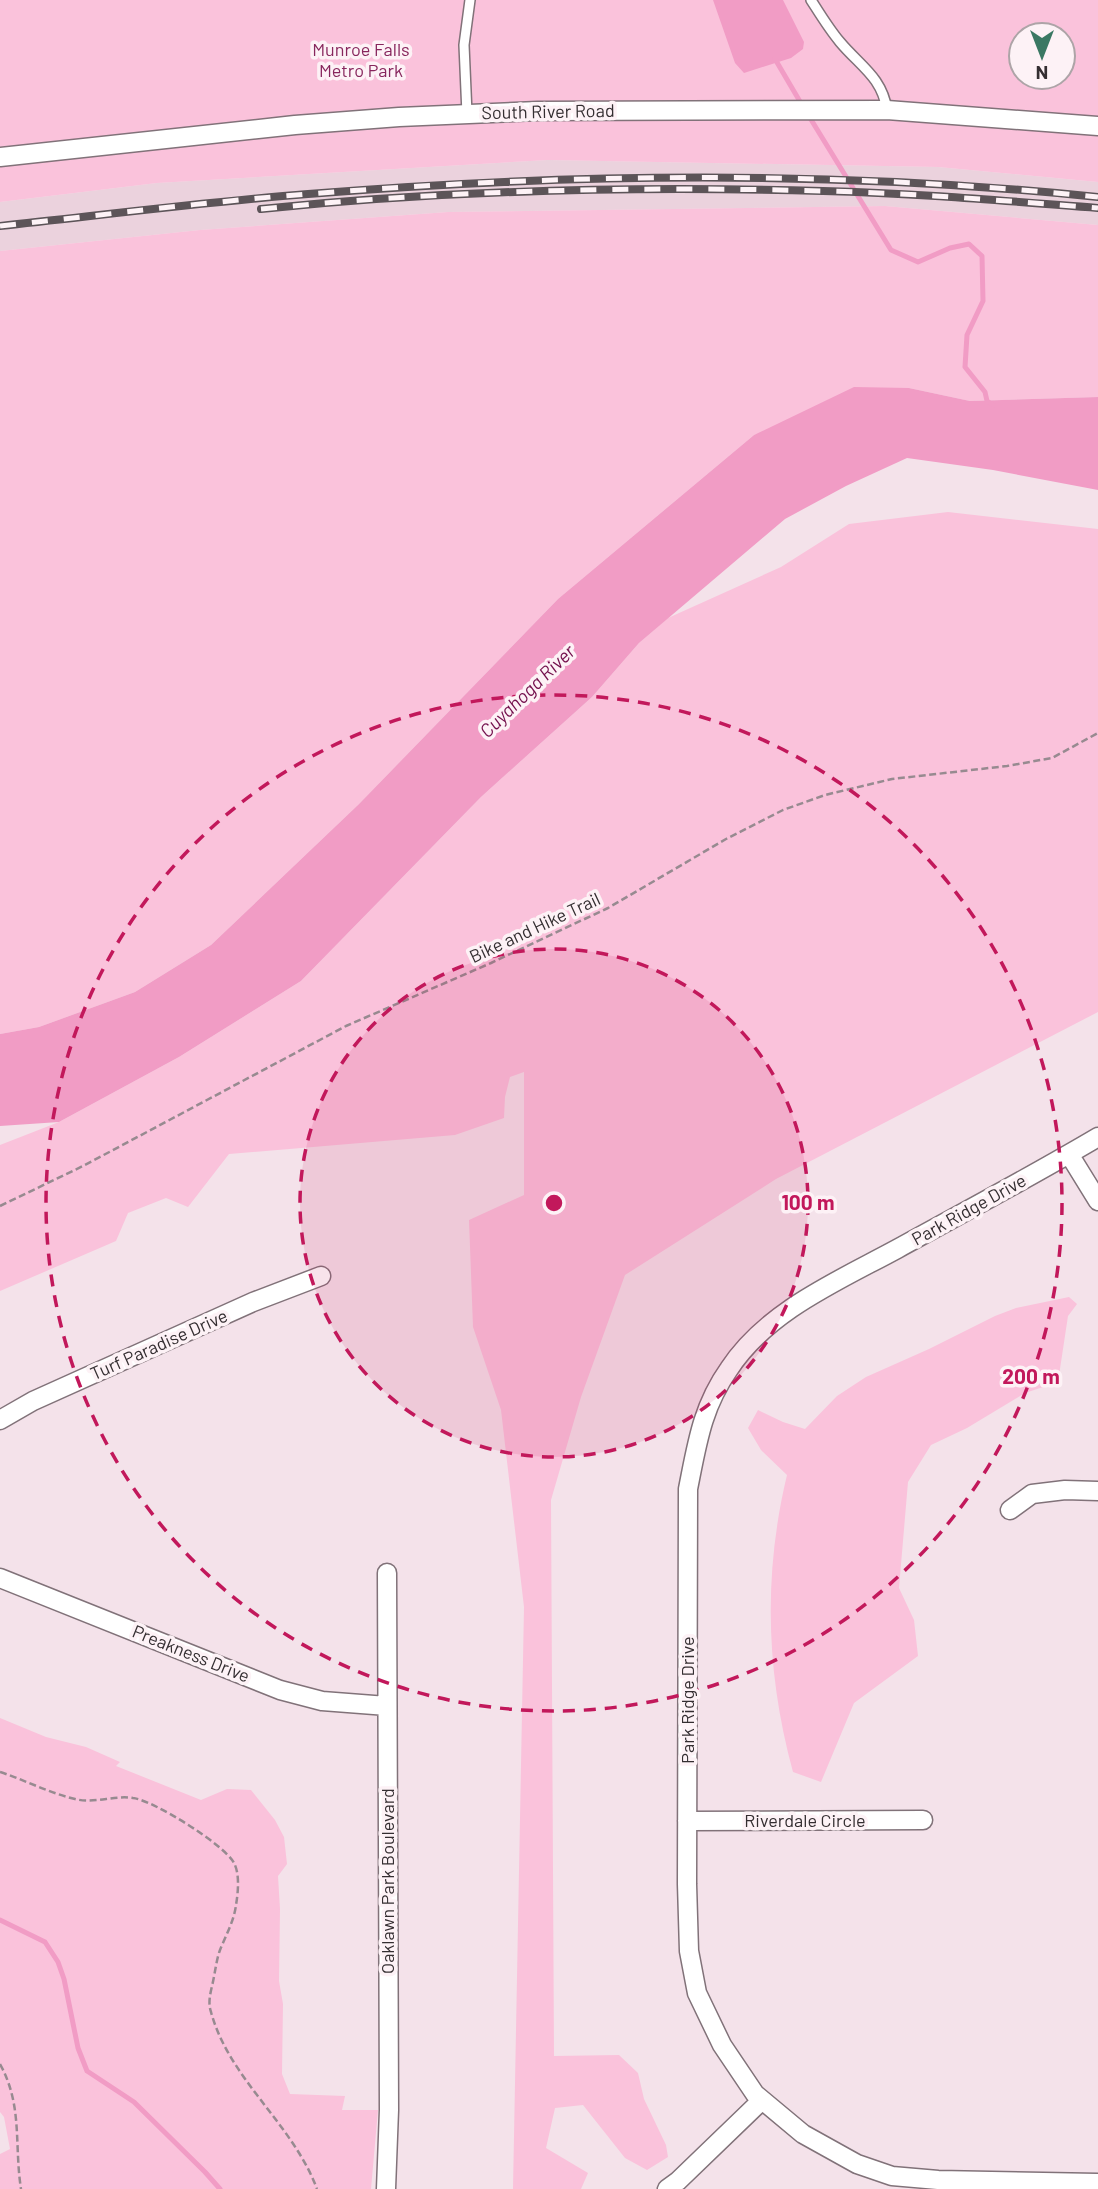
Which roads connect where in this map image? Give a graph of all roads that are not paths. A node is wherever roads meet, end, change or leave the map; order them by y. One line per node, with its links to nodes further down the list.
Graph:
1 (470, 0): 4 (lane)
2 (811, 0): 3 (lane)
3 (887, 110): 4 (street, South River Road); 5 (street, South River Road)
4 (467, 114): 6 (street, South River Road)
5 (1098, 126)
6 (0, 157)
7 (1098, 1138): 8 (street, Park Ridge Drive)
8 (1069, 1154): 9 (street); 18 (street, Park Ridge Drive)
9 (1098, 1201)
10 (321, 1276): 11 (street, Turf Paradise Drive)
11 (0, 1420)
12 (1098, 1491): 13 (street)
13 (1010, 1510)
14 (387, 1573): 16 (street, Oaklawn Park Boulevard)
15 (0, 1578): 16 (street, Preakness Drive)
16 (387, 1706): 21 (street, Oaklawn Park Boulevard)
17 (923, 1820): 18 (street, Riverdale Circle)
18 (687, 1821): 19 (street, Park Ridge Drive)
19 (762, 2100): 20 (street, Park Ridge Drive); 22 (street)
20 (1098, 2183)
21 (386, 2189)
22 (667, 2189)

